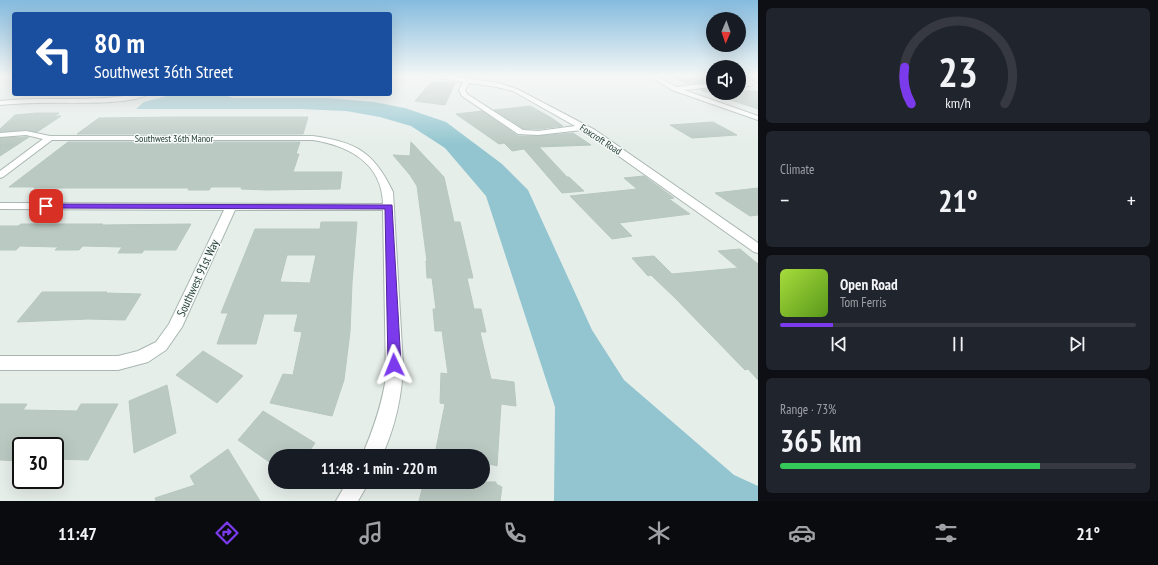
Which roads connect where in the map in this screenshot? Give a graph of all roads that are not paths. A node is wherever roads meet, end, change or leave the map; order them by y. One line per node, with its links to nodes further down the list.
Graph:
1 (99, 98): 6 (street)
2 (126, 98): 6 (street)
3 (469, 98): 9 (street)
4 (531, 98): 9 (street, Foxcroft Road)
5 (701, 98): 8 (street)
6 (94, 101): 7 (street)
7 (0, 104)
8 (758, 118)
9 (584, 127): 16 (street, Foxcroft Road)
10 (0, 135): 11 (street, Southwest 36th Manor)
11 (50, 138): 12 (street); 15 (street, Southwest 36th Manor)
12 (0, 174)
13 (0, 206): 14 (street)
14 (231, 207): 15 (street); 17 (street, Southwest 91st Way)
15 (389, 207): 18 (street)
16 (758, 249)
17 (0, 363)
18 (374, 449)
19 (354, 489): 20 (street)
20 (346, 501)

